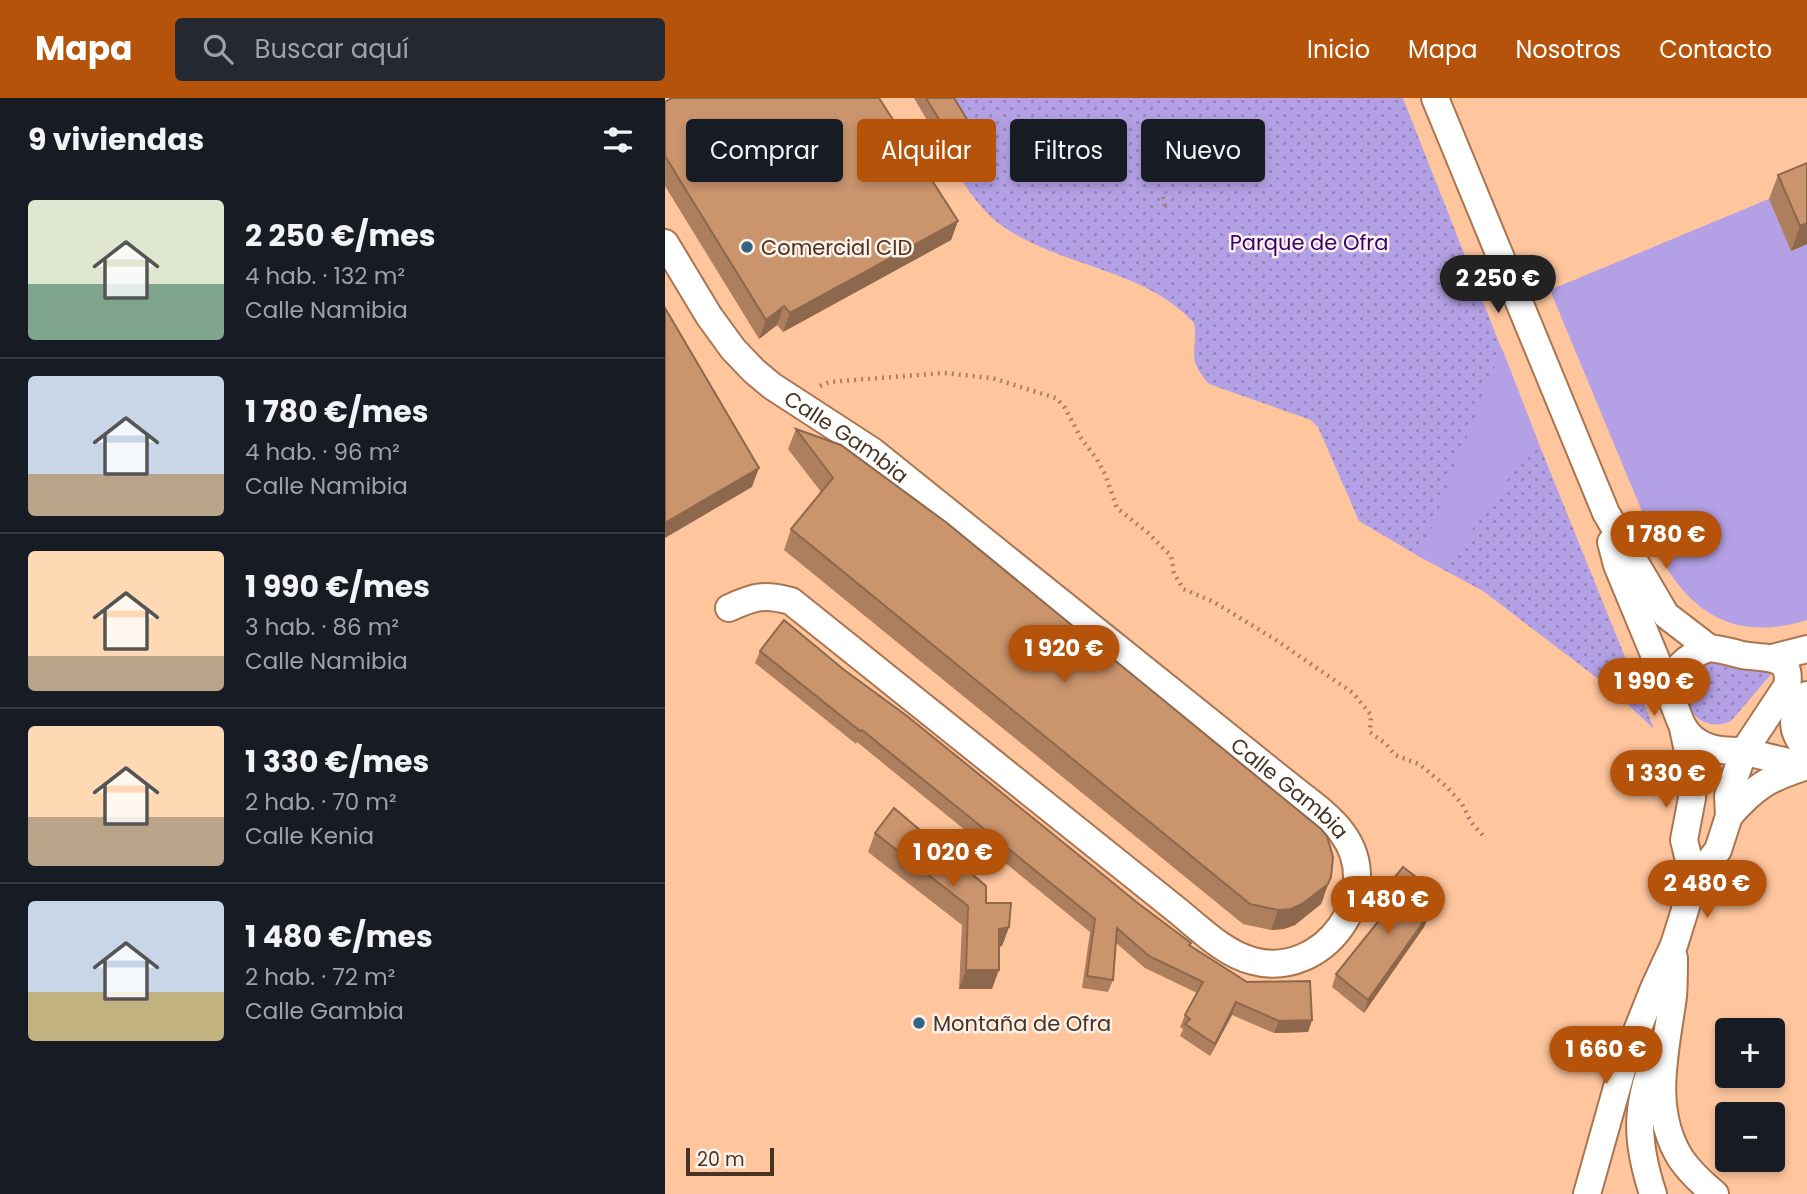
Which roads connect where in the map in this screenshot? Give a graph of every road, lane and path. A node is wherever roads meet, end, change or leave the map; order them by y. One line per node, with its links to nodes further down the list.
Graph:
1 (1436, 98): 6 (street)
2 (1163, 197): 3 (path)
3 (1165, 206)
4 (665, 243): 5 (street, Calle Gambia)
5 (794, 400): 7 (street, Calle Gambia); 19 (path)
6 (1606, 513): 8 (street); 12 (street)
7 (729, 608)
8 (1709, 648): 10 (street); 12 (street)
9 (1807, 649): 10 (street)
10 (1772, 658): 11 (street)
11 (1800, 686): 13 (street); 16 (street)
12 (1671, 693): 14 (street)
13 (1770, 715): 15 (street); 16 (street)
14 (1683, 728): 15 (street); 20 (street)
15 (1745, 750): 17 (street); 18 (street)
16 (1807, 750)
17 (1807, 766): 18 (street)
18 (1729, 816): 20 (street)
19 (1486, 839)
20 (1694, 881): 21 (street)
21 (1674, 945): 22 (street); 23 (street)
22 (1654, 988): 24 (street); 25 (street)
23 (1667, 1026): 26 (street); 27 (street)
24 (1587, 1194)
25 (1602, 1194)
26 (1653, 1194)
27 (1714, 1194)

